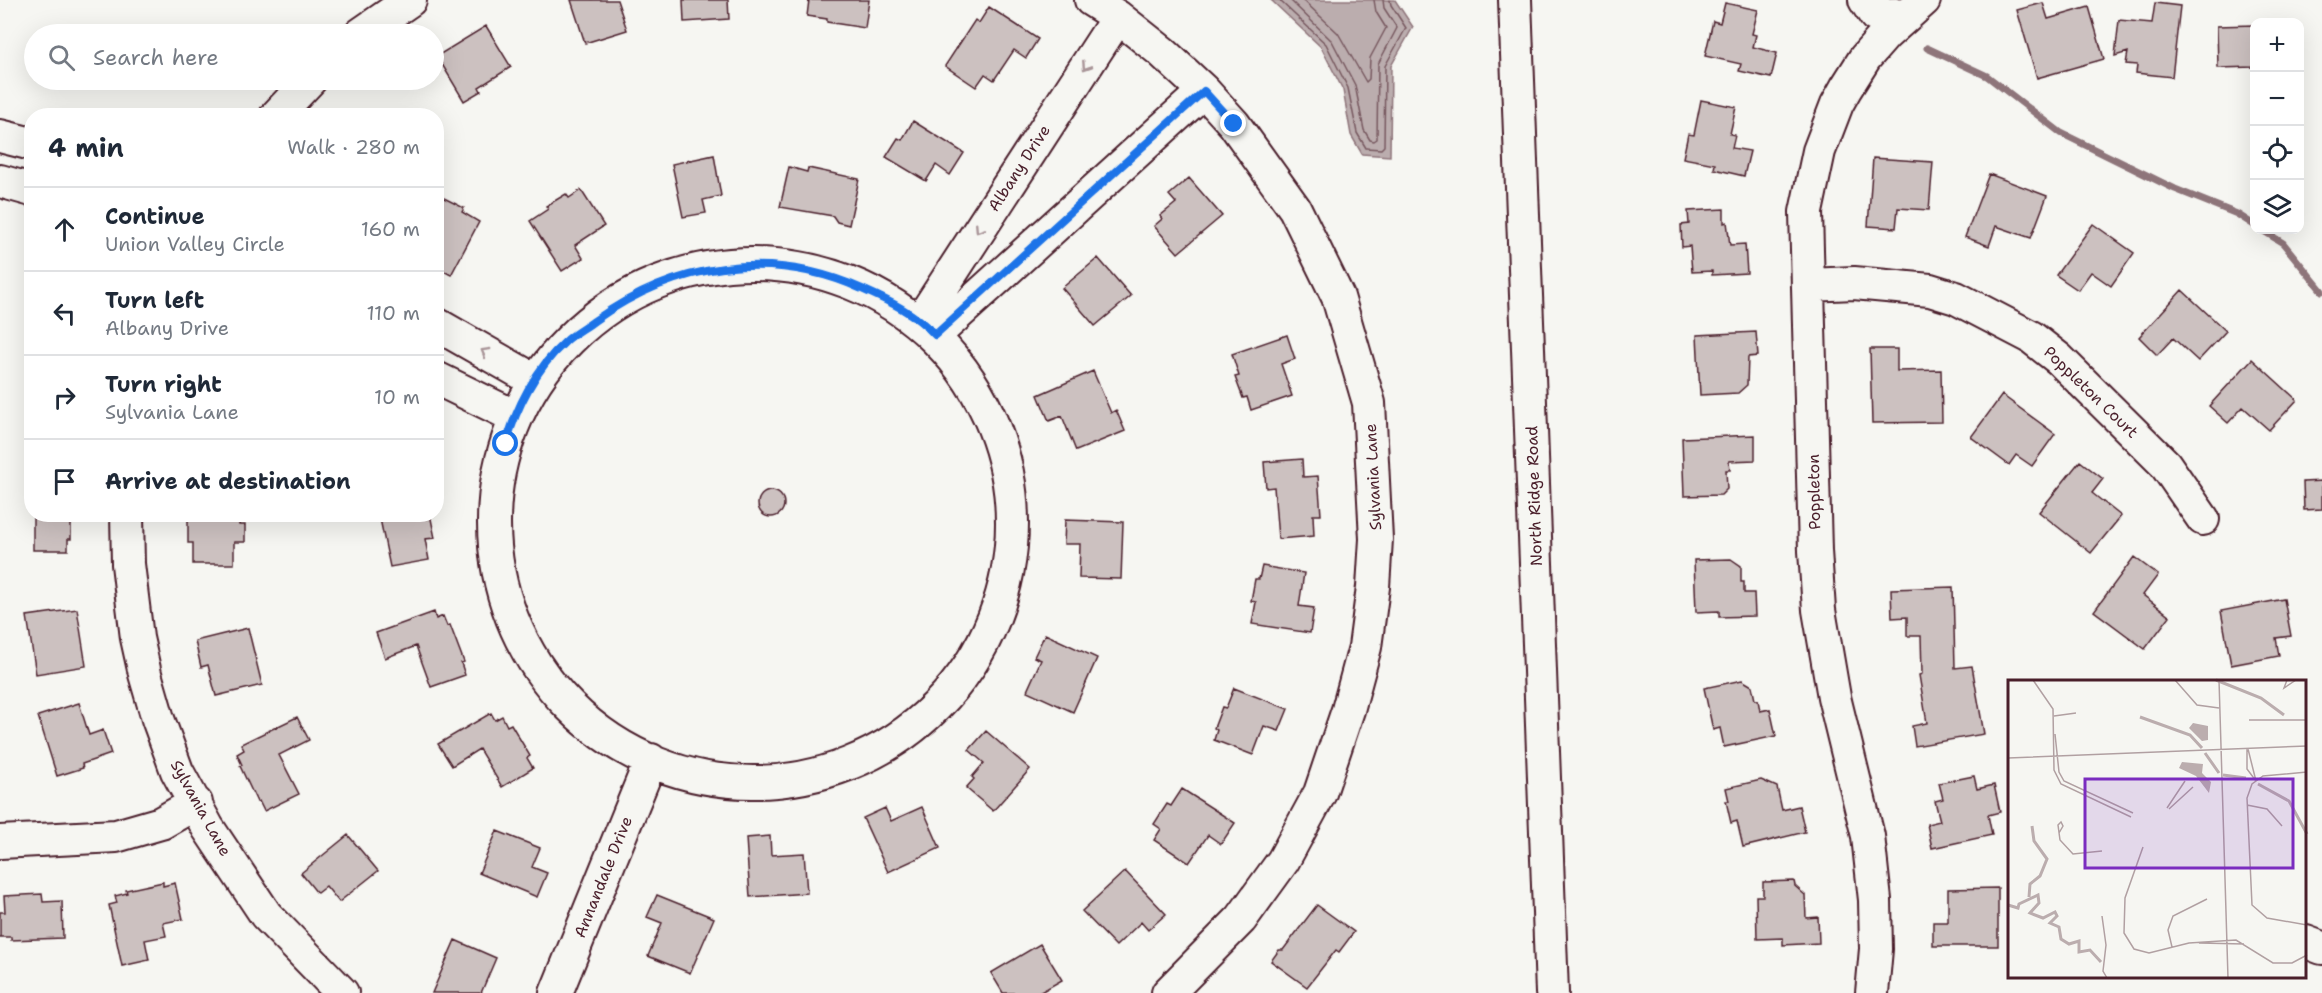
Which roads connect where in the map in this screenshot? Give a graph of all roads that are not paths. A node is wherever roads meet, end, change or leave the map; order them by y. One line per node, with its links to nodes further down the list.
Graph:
1 (410, 0): 7 (street)
2 (1091, 0): 6 (street, Sylvania Lane)
3 (1515, 0): 29 (street, North Ridge Road)
4 (1865, 0): 5 (street)
5 (1912, 5): 13 (street, Poppleton)
6 (1118, 17): 9 (street, Sylvania Lane); 14 (street, Albany Drive, one-way to 14)
7 (375, 24)
8 (301, 90): 10 (street)
9 (1204, 91): 14 (street); 28 (street, Sylvania Lane)
10 (284, 108)
11 (0, 181): 12 (street)
12 (24, 188)
13 (1809, 285): 19 (street, Poppleton Court); 30 (street, Poppleton)
14 (928, 327): 16 (street); 21 (street)
15 (444, 329): 16 (street, one-way to 15)
16 (534, 380): 18 (street)
17 (444, 382): 18 (street)
18 (514, 416): 21 (street)
19 (2203, 519)
20 (127, 522): 22 (street, Sylvania Lane)
21 (651, 760): 27 (street, Annandale Drive)
22 (196, 803): 23 (street); 26 (street, Sylvania Lane)
23 (0, 842)
24 (2307, 942): 25 (street)
25 (2322, 948)
26 (342, 993)
27 (556, 993)
28 (1168, 993)
29 (1552, 993)
30 (1872, 993)

